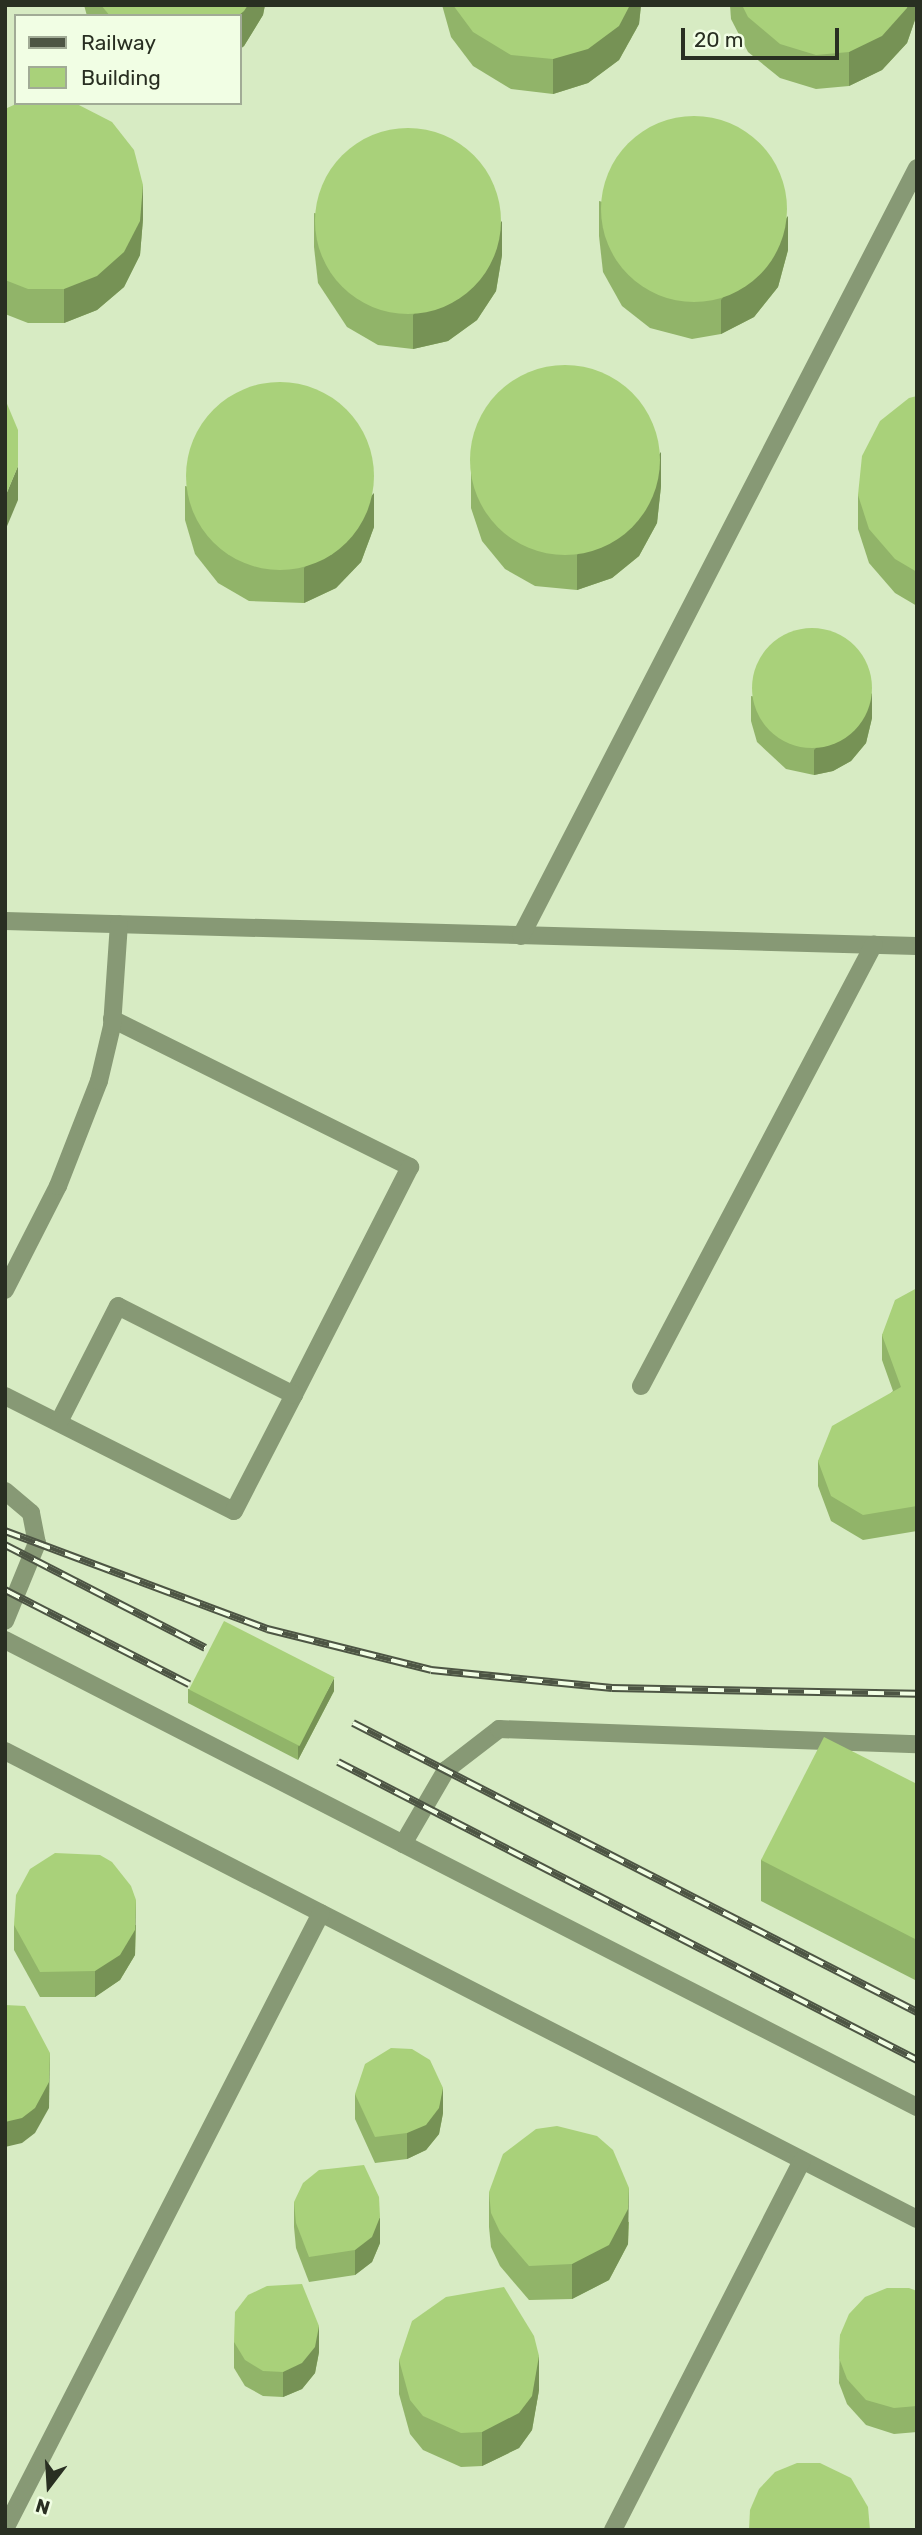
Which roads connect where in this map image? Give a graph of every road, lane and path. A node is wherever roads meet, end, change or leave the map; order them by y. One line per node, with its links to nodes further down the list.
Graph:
1 (917, 168): 4 (lane)
2 (5, 921): 3 (lane)
3 (119, 924): 4 (lane); 7 (lane)
4 (521, 936): 5 (lane)
5 (874, 945): 6 (lane); 9 (lane)
6 (917, 946)
7 (112, 1019): 8 (lane); 11 (lane)
8 (5, 1290)
9 (640, 1386)
10 (5, 1395): 12 (lane)
11 (294, 1395): 12 (lane); 12 (lane)
12 (59, 1422)
13 (5, 1491): 14 (lane)
14 (5, 1621)
15 (5, 1640): 18 (lane)
16 (917, 1744): 18 (lane)
17 (5, 1751): 19 (lane)
18 (403, 1844): 20 (lane)
19 (321, 1913): 21 (lane); 23 (lane)
20 (917, 2107)
21 (802, 2160): 22 (lane); 24 (lane)
22 (917, 2218)
23 (5, 2529)
24 (613, 2530)

